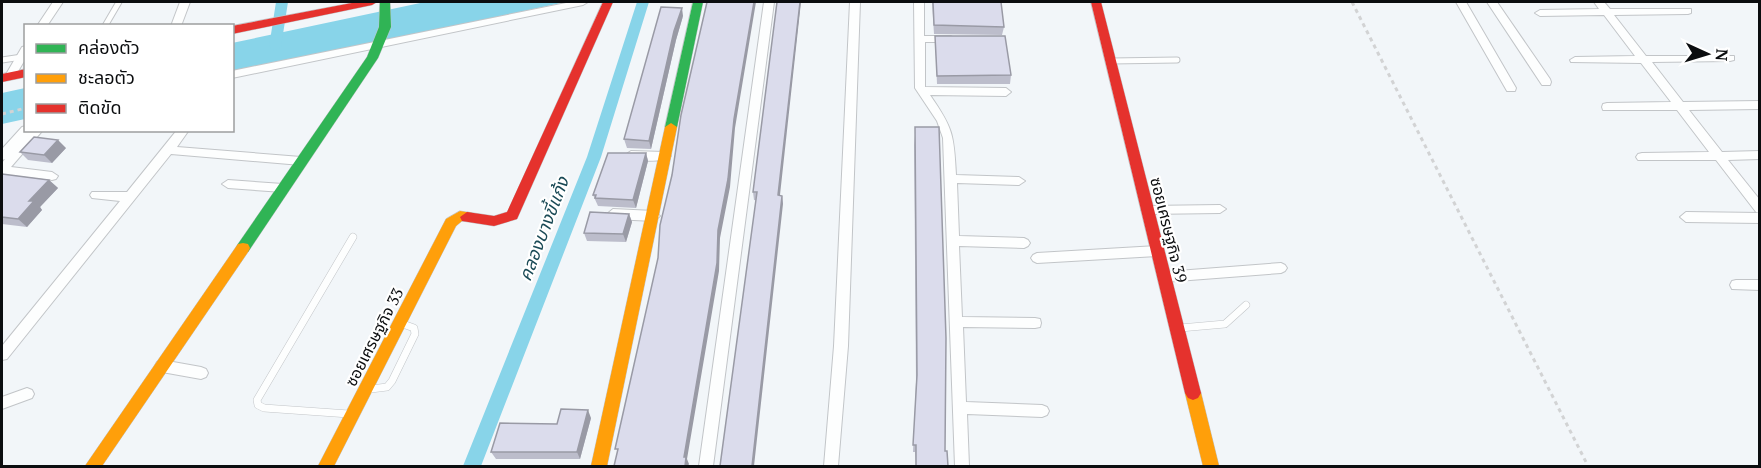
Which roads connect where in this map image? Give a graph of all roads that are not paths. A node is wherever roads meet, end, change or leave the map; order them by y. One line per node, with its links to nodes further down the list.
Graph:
1 (58, 2): 19 (street)
2 (119, 2): 20 (lane)
3 (185, 2): 21 (street)
4 (372, 2): 22 (street)
5 (584, 2): 25 (street)
6 (608, 2): 80 (street, ซอยเศรษฐกิจ 33)
7 (698, 2): 51 (street)
8 (769, 2): 95 (street)
9 (855, 2): 96 (street)
10 (919, 2): 23 (street)
11 (1096, 2): 32 (street, ซอยเศรษฐกิจ 39)
12 (1461, 2): 37 (street)
13 (1492, 2): 36 (street)
14 (1599, 2): 17 (street)
15 (386, 7): 25 (street)
16 (1688, 11): 17 (street)
17 (1607, 12): 18 (street); 28 (street)
18 (1540, 13)
19 (43, 24)
20 (106, 24)
21 (177, 24)
22 (234, 30)
23 (920, 39): 24 (street); 38 (street)
24 (966, 39)
25 (382, 43): 34 (street); 53 (street)
26 (24, 54): 29 (lane); 35 (street)
27 (1730, 58): 28 (street)
28 (1644, 59): 31 (street); 42 (street)
29 (2, 60)
30 (1177, 60): 32 (lane)
31 (1575, 60)
32 (1110, 61): 64 (street, ซอยเศรษฐกิจ 39)
33 (24, 73): 35 (street)
34 (234, 75)
35 (6, 77)
36 (1546, 82)
37 (1511, 88)
38 (922, 91): 39 (street); 56 (street)
39 (1006, 92)
40 (1760, 105): 42 (street)
41 (1607, 106): 42 (street)
42 (1681, 106): 48 (street)
43 (24, 132): 50 (street)
44 (36, 132): 54 (street)
45 (182, 132): 46 (street)
46 (169, 150): 53 (street); 61 (street)
47 (620, 154): 51 (street)
48 (1719, 155): 49 (street); 52 (street); 63 (street)
49 (1760, 155)
50 (2, 156)
51 (666, 156): 66 (street)
52 (1642, 157)
53 (301, 161): 59 (street)
54 (2, 170): 55 (street)
55 (52, 176)
56 (951, 179): 57 (street); 70 (street)
57 (1019, 181)
58 (228, 184): 59 (street)
59 (283, 188): 84 (street)
60 (96, 195): 61 (street)
61 (130, 197): 83 (street)
62 (1220, 209): 64 (street)
63 (1760, 209)
64 (1147, 210): 72 (street, ซอยเศรษฐกิจ 39)
65 (601, 213): 66 (street)
66 (654, 216): 94 (street)
67 (1686, 218): 68 (street)
68 (1760, 218)
69 (353, 237): 91 (lane)
70 (953, 241): 71 (street); 79 (street)
71 (1024, 243)
72 (1157, 251): 73 (street); 75 (street, ซอยเศรษฐกิจ 39)
73 (1037, 258)
74 (1281, 268): 75 (street)
75 (1164, 277): 82 (street, ซอยเศรษฐกิจ 39)
76 (1736, 285): 77 (street)
77 (1760, 285)
78 (1246, 305): 82 (lane)
79 (955, 322): 81 (street); 89 (street)
80 (400, 323): 86 (street, ซอยเศรษฐกิจ 33); 86 (lane)
81 (1035, 323)
82 (1176, 328): 98 (street, ซอยเศรษฐกิจ 39)
83 (2, 355)
84 (162, 366): 85 (street); 92 (street)
85 (201, 373)
86 (366, 389): 91 (street, ซอยเศรษฐกิจ 33)
87 (27, 394): 88 (street)
88 (2, 403)
89 (960, 408): 90 (street); 97 (street)
90 (1042, 411)
91 (353, 415): 93 (street, ซอยเศรษฐกิจ 33)
92 (93, 466)
93 (326, 466)
94 (599, 466)
95 (706, 466)
96 (831, 466)
97 (962, 466)
98 (1211, 466)

